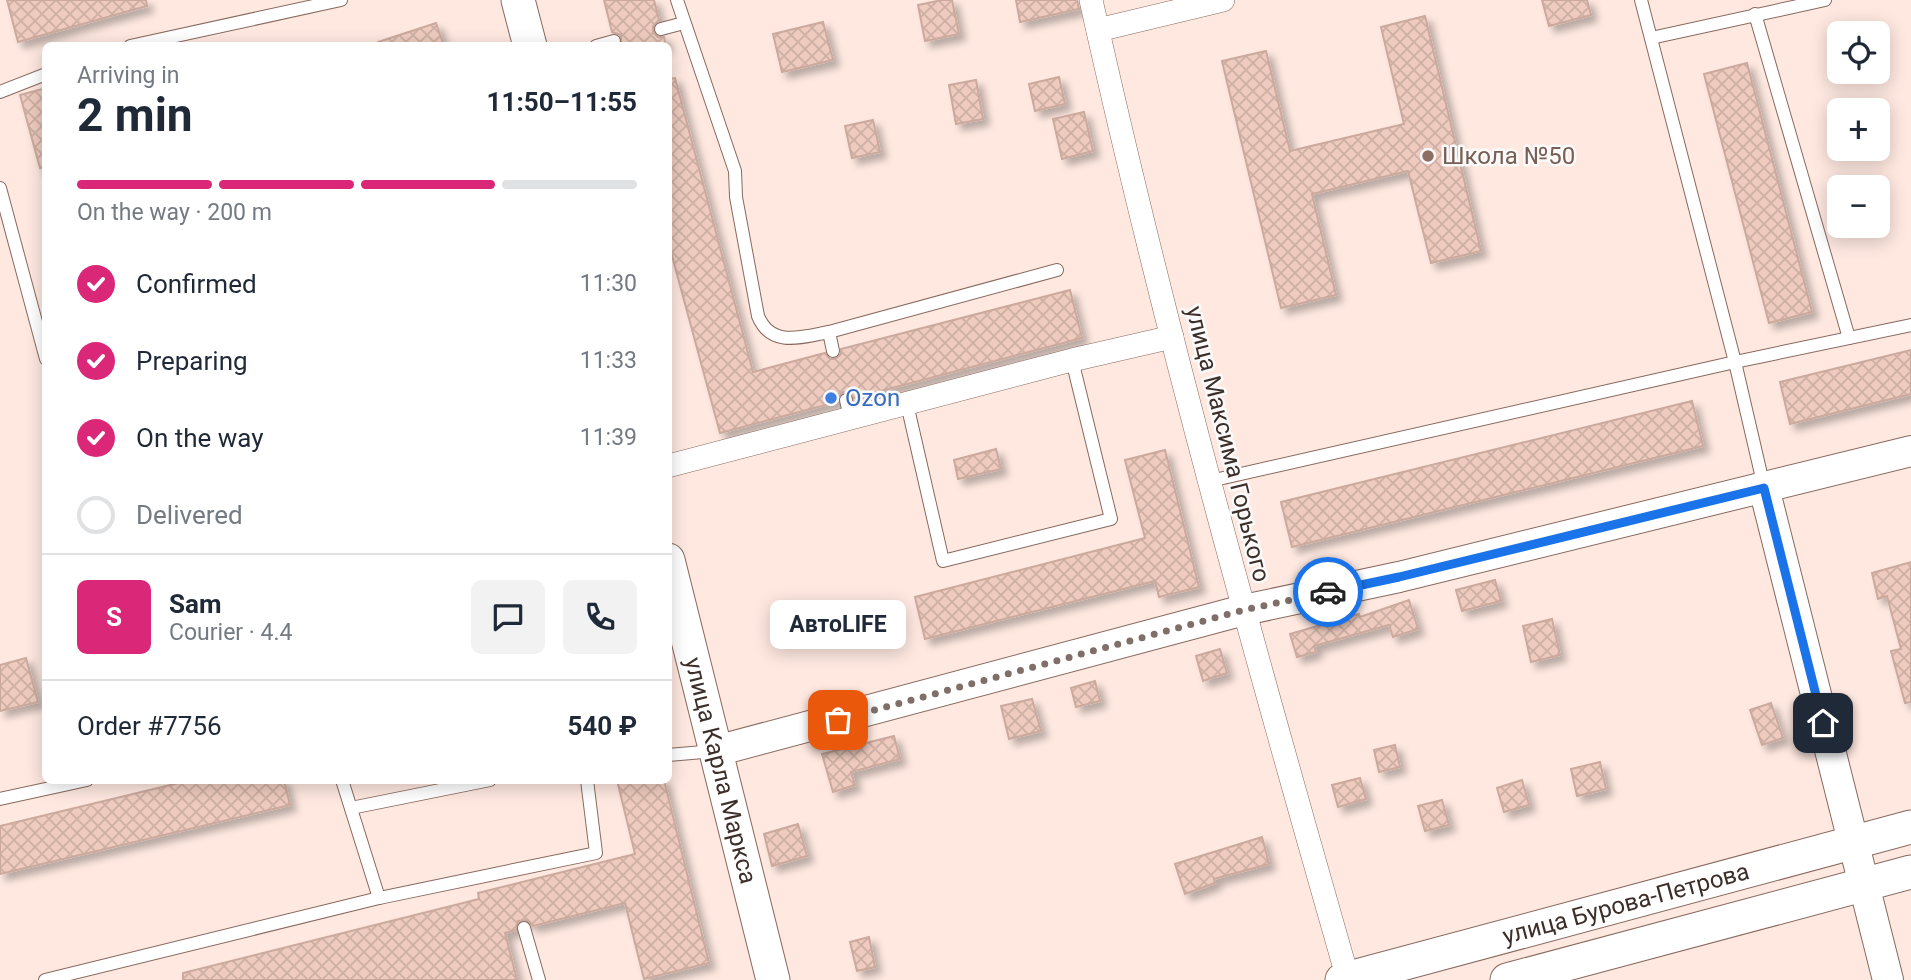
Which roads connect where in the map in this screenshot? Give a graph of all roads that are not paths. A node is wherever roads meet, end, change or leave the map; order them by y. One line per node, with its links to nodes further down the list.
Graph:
1 (341, 0): 14 (lane)
2 (518, 0): 15 (main road)
3 (677, 0): 9 (lane)
4 (1091, 0): 11 (street, улица Максима Горького)
5 (1223, 0): 11 (street)
6 (1641, 0): 12 (lane)
7 (1825, 0): 8 (lane)
8 (1755, 13): 12 (lane); 24 (lane)
9 (684, 23): 10 (lane); 22 (lane)
10 (661, 29)
11 (1098, 30): 23 (street, улица Максима Горького)
12 (1651, 37): 28 (lane)
13 (614, 41): 16 (lane)
14 (148, 42)
15 (529, 42)
16 (610, 42)
17 (42, 76): 18 (lane)
18 (0, 92)
19 (0, 188): 25 (lane)
20 (1057, 270): 22 (lane)
21 (1911, 325): 24 (lane)
22 (829, 332): 26 (lane)
23 (1172, 337): 27 (street); 32 (street, улица Максима Горького)
24 (1849, 338): 28 (lane)
25 (42, 344)
26 (833, 351)
27 (1072, 360): 29 (street); 29 (lane)
28 (1735, 362): 32 (lane); 33 (lane)
29 (907, 404): 31 (street)
30 (1911, 452): 33 (street)
31 (672, 465)
32 (1210, 481): 35 (street, улица Максима Горького)
33 (1764, 488): 35 (street); 45 (street)
34 (672, 574): 36 (main road, улица Карла Маркса)
35 (1244, 610): 36 (street); 50 (street, улица Максима Горького)
36 (716, 751): 37 (lane); 53 (main road, улица Карла Маркса)
37 (672, 755)
38 (69, 784): 42 (lane)
39 (343, 784): 43 (lane)
40 (469, 784): 43 (lane)
41 (587, 784): 48 (lane)
42 (0, 799)
43 (351, 808): 48 (lane)
44 (1911, 827): 45 (main road, улица Бурова-Петрова)
45 (1853, 841): 47 (street); 50 (main road, улица Бурова-Петрова)
46 (1911, 872): 47 (main road, улица Бурова-Петрова)
47 (1863, 883): 54 (main road, улица Бурова-Петрова); 55 (street)
48 (379, 898): 51 (lane)
49 (524, 928): 52 (lane)
50 (1345, 979)
51 (46, 980)
52 (539, 980)
53 (773, 980)
54 (1507, 980)
55 (1888, 980)

